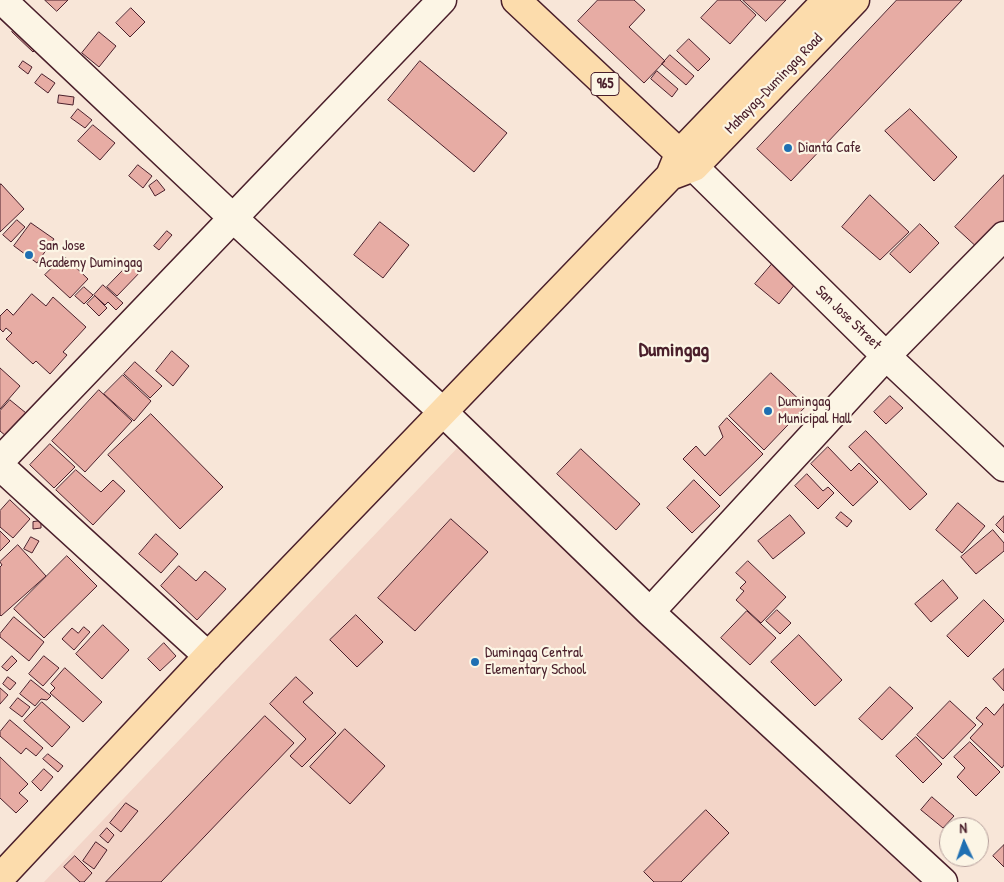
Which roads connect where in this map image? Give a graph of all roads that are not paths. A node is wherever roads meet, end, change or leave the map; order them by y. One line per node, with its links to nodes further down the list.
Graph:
1 (2, 0): 6 (street)
2 (442, 0): 6 (street)
3 (516, 0): 5 (main road, 965)
4 (838, 3): 5 (main road, Mahayag-Dumingag Road)
5 (681, 166): 8 (street, San Jose Street); 9 (main road, Mahayag-Dumingag Road)
6 (233, 218): 9 (street); 10 (street)
7 (1004, 236): 8 (street)
8 (886, 356): 12 (street, San Jose Street); 13 (street)
9 (444, 413): 13 (street); 14 (main road, Mahayag-Dumingag Road)
10 (0, 461)
11 (0, 466): 14 (street)
12 (1004, 467)
13 (650, 612): 16 (street)
14 (208, 656): 15 (main road, Mahayag-Dumingag Road)
15 (0, 878)
16 (943, 882)

